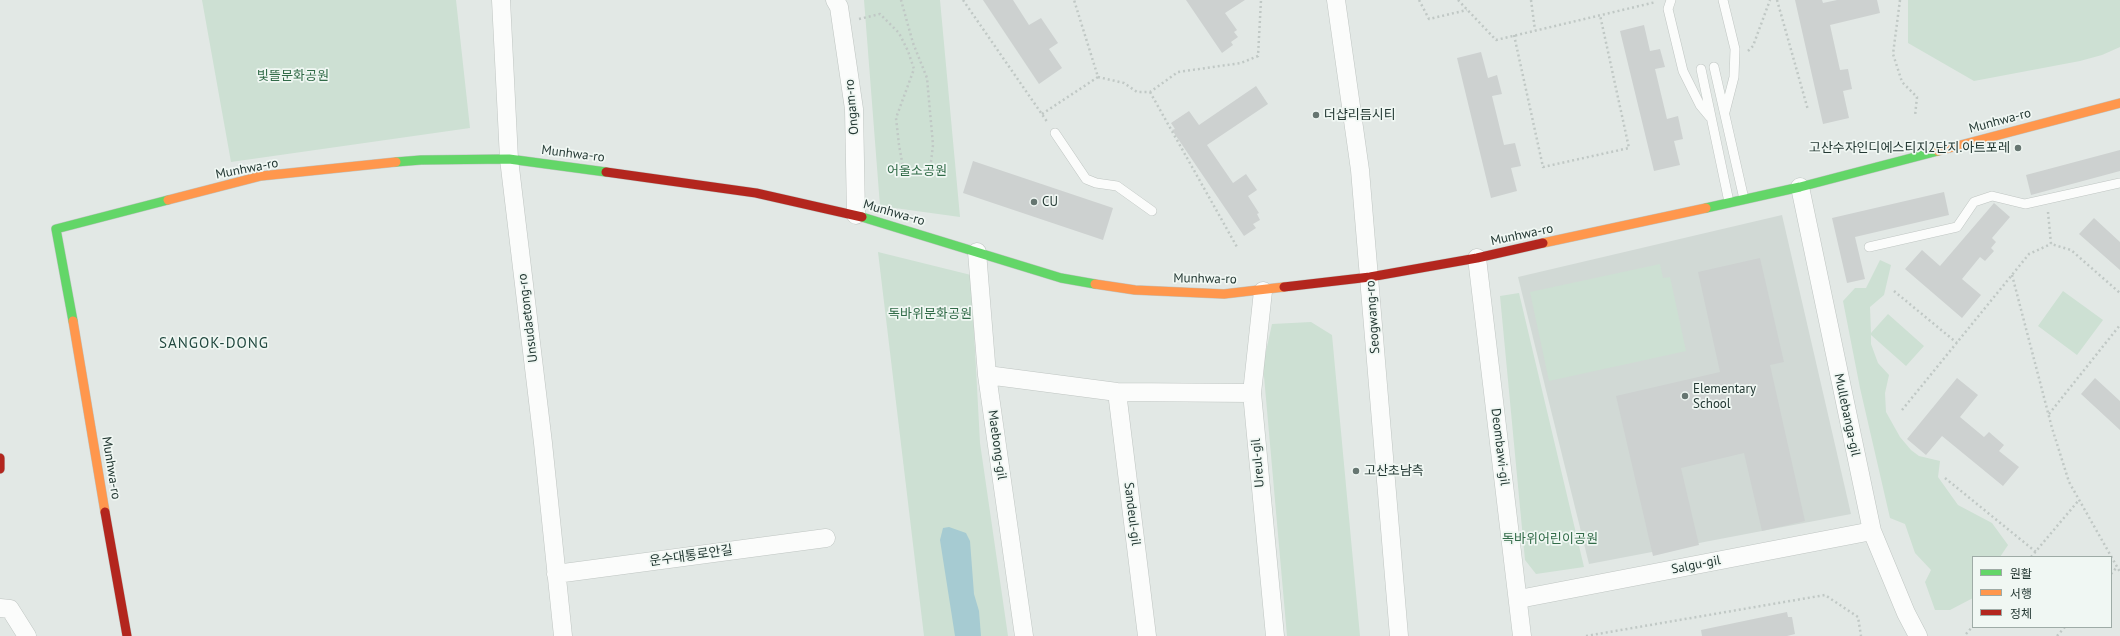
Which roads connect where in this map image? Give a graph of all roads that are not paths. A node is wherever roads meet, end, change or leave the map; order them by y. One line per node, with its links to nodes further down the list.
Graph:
1 (501, 0): 12 (street, Unsudaetong-ro)
2 (836, 0): 18 (street, Ongam-ro)
3 (1336, 0): 22 (street, Seogwang-ro)
4 (1670, 0): 10 (lane)
5 (1723, 0): 9 (lane)
6 (1714, 67): 9 (lane)
7 (1701, 69): 10 (lane)
8 (2120, 103): 14 (main road, Munhwa-ro)
9 (1724, 113): 15 (lane)
10 (1712, 120): 16 (lane)
11 (1055, 133): 17 (lane)
12 (510, 159): 18 (main road, Munhwa-ro); 31 (street, Unsudaetong-ro); 35 (main road, Munhwa-ro)
13 (2120, 183): 19 (lane)
14 (1800, 187): 15 (main road, Munhwa-ro); 29 (street, Mullebanga-gil)
15 (1744, 199): 16 (main road, Munhwa-ro)
16 (1729, 202): 21 (main road, Munhwa-ro)
17 (1152, 211)
18 (856, 215): 20 (main road, Munhwa-ro)
19 (1869, 247)
20 (977, 252): 23 (main road, Munhwa-ro); 24 (street, Maebong-gil)
21 (1477, 258): 22 (main road, Munhwa-ro); 32 (street, Deombawi-gil)
22 (1370, 277): 23 (main road, Munhwa-ro); 40 (street, Seogwang-ro)
23 (1263, 291): 26 (street, Ureul-gil)
24 (987, 375): 25 (street); 37 (street, Maebong-gil)
25 (1117, 392): 26 (street); 38 (street, Sandeul-gil)
26 (1252, 393): 39 (street, Ureul-gil)
27 (0, 458): 28 (main road)
28 (0, 469)
29 (1872, 531): 32 (street, Salgu-gil); 42 (street, Mullebanga-gil)
30 (826, 538): 31 (street, 운수대통로안길)
31 (556, 574): 36 (street, Unsudaetong-ro)
32 (1519, 599): 41 (street, Deombawi-gil)
33 (0, 608): 34 (street)
34 (27, 636)
35 (126, 636)
36 (563, 636)
37 (1024, 636)
38 (1147, 636)
39 (1275, 636)
40 (1398, 636)
41 (1522, 636)
42 (1918, 636)

